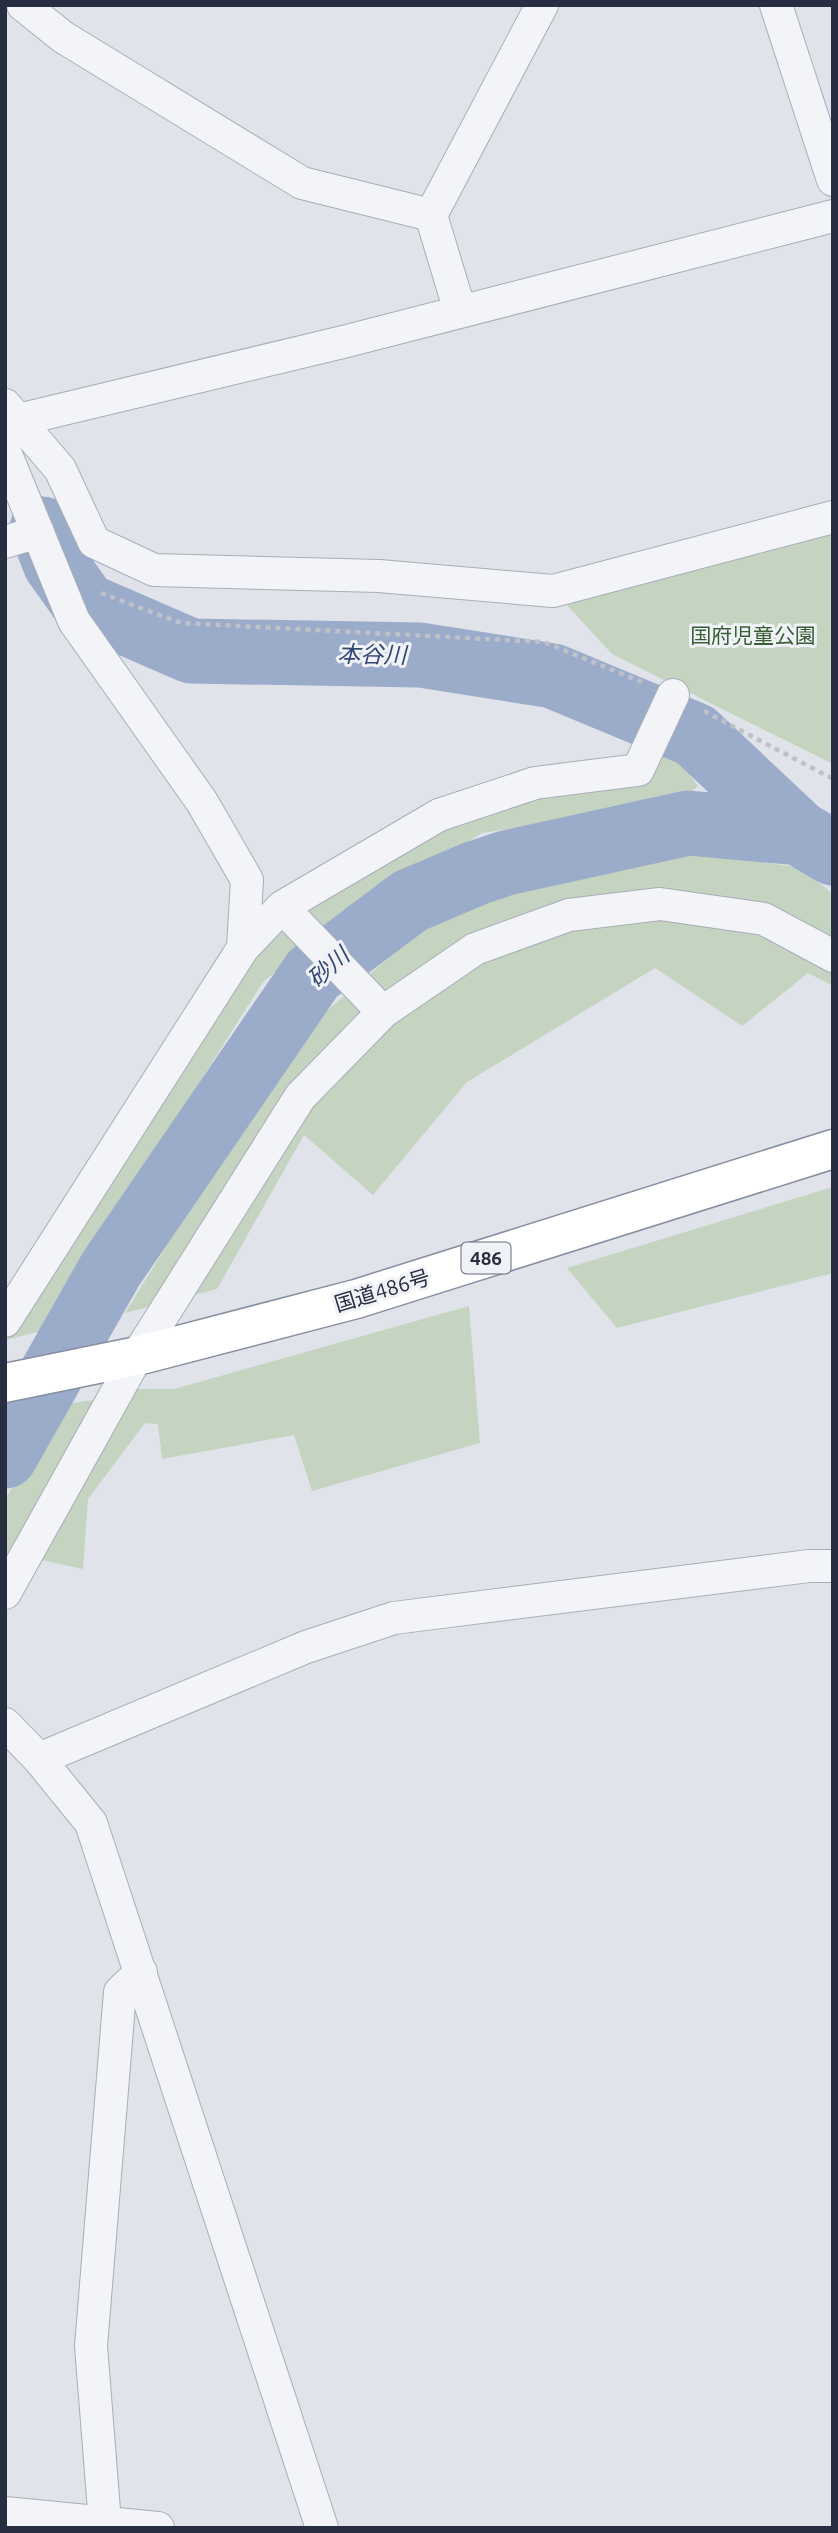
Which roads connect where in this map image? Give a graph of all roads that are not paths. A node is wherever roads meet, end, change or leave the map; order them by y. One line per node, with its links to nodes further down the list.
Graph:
1 (23, 5): 5 (street)
2 (542, 5): 5 (street)
3 (776, 5): 4 (street)
4 (833, 180)
5 (431, 215): 7 (street)
6 (833, 216): 7 (street)
7 (460, 310): 8 (street)
8 (10, 418): 10 (street)
9 (5, 452): 11 (street)
10 (833, 517)
11 (38, 532): 12 (street); 15 (street)
12 (5, 542)
13 (673, 695): 14 (street)
14 (282, 907): 15 (street); 17 (street)
15 (243, 948): 19 (street)
16 (833, 956): 17 (street)
17 (383, 1012): 20 (street)
18 (833, 1149): 20 (highway, 国道486号 / 486)
19 (5, 1321)
20 (137, 1356): 21 (highway, 国道486号 / 486); 23 (street)
21 (5, 1383)
22 (833, 1566): 25 (street)
23 (5, 1593)
24 (5, 1724): 25 (street)
25 (39, 1759): 26 (street)
26 (141, 1972): 28 (street); 31 (street)
27 (9, 2518): 28 (street)
28 (105, 2523): 29 (street)
29 (158, 2528)
30 (315, 2528): 31 (street)
31 (322, 2528)

